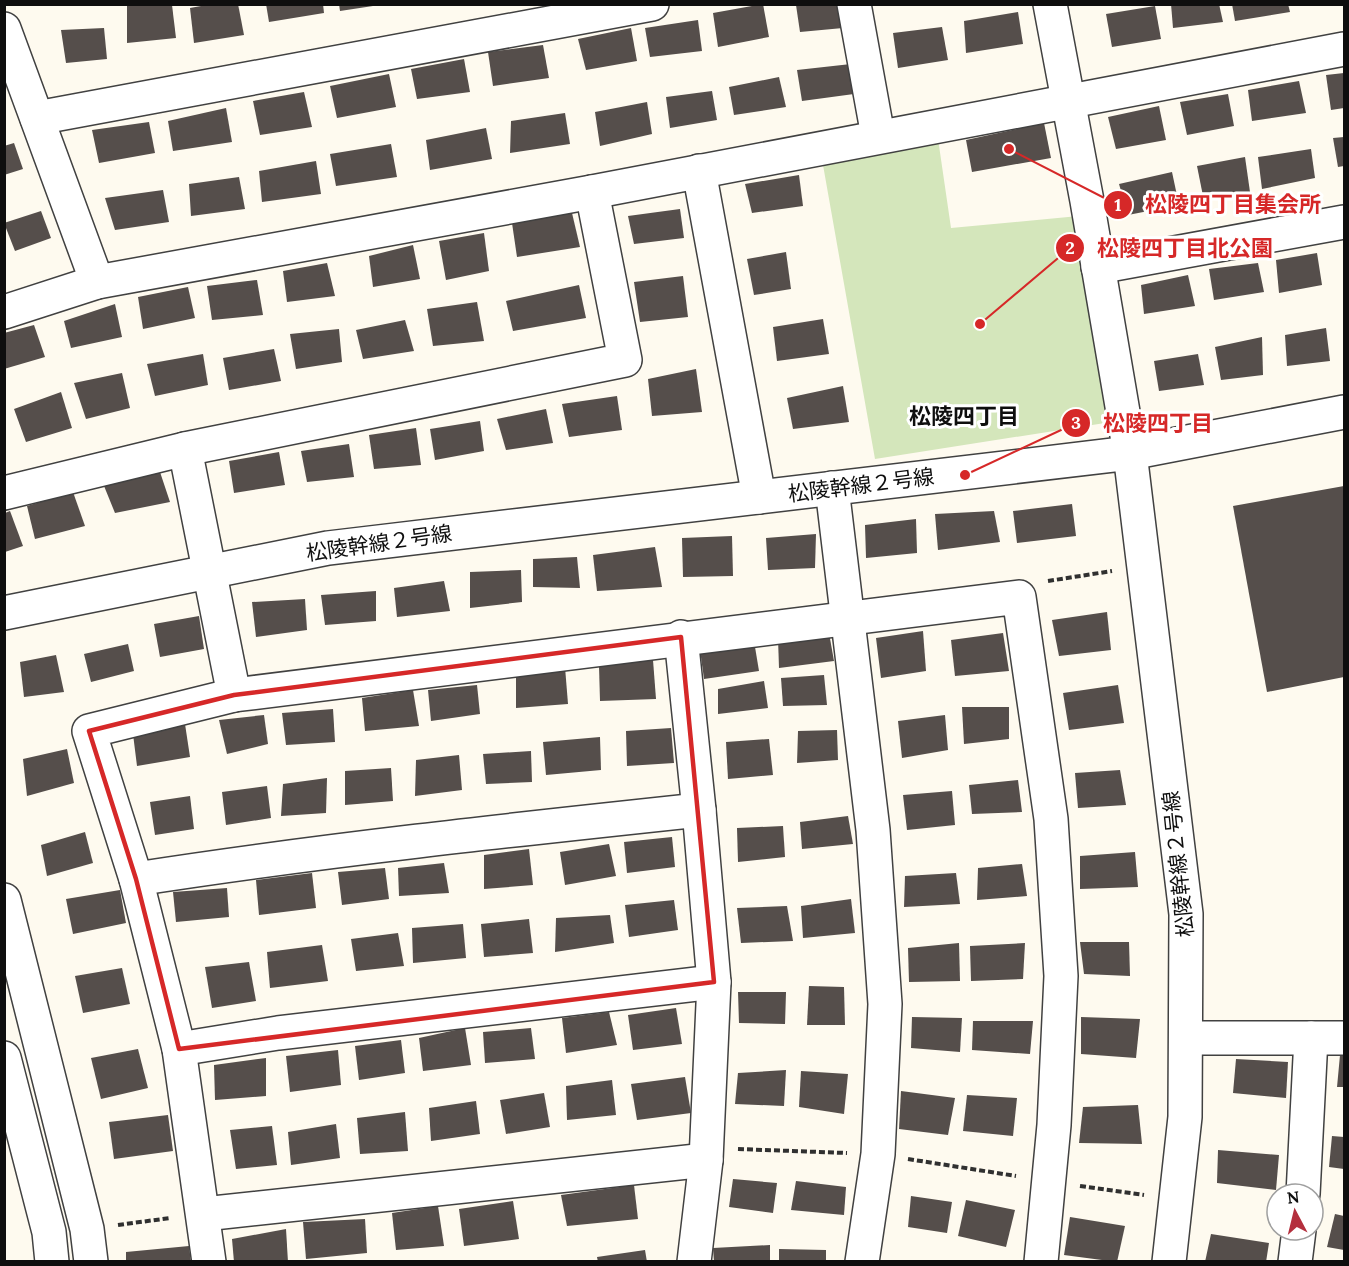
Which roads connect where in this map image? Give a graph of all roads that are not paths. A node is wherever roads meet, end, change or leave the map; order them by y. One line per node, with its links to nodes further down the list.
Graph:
1 (652, 4): 7 (street)
2 (854, 4): 8 (street)
3 (1050, 4): 6 (street)
4 (4, 29): 7 (street)
5 (1344, 49): 6 (street)
6 (1068, 99): 8 (street); 12 (street)
7 (37, 118): 13 (street)
8 (878, 136): 9 (street)
9 (699, 171): 10 (street); 20 (street)
10 (592, 192): 13 (street); 16 (street)
11 (1344, 222): 12 (street)
12 (1098, 267): 17 (street)
13 (97, 282): 14 (street)
14 (4, 312)
15 (1344, 412): 17 (street)
16 (185, 449): 19 (street); 21 (street)
17 (1130, 453): 18 (street, 松陵幹線２号線); 30 (street, 松陵幹線２号線)
18 (832, 488): 20 (street, 松陵幹線２号線); 23 (street)
19 (4, 493)
20 (759, 497): 21 (street, 松陵幹線２号線)
21 (209, 572): 22 (street, 松陵幹線２号線); 25 (street)
22 (4, 613)
23 (848, 616): 24 (street); 43 (street); 44 (street)
24 (681, 637): 25 (street); 26 (street)
25 (234, 695): 27 (street)
26 (699, 810): 27 (street); 29 (street)
27 (136, 879): 33 (street)
28 (4, 900): 40 (street)
29 (714, 982): 33 (street); 35 (street)
30 (1185, 1038): 31 (street); 45 (street, 松陵幹線２号線)
31 (1311, 1038): 32 (street); 36 (street)
32 (1344, 1038)
33 (179, 1049): 37 (street)
34 (4, 1058): 39 (street)
35 (706, 1160): 37 (street); 42 (street)
36 (1304, 1182)
37 (204, 1214): 41 (street)
38 (1298, 1242): 46 (street)
39 (52, 1262)
40 (91, 1262)
41 (209, 1262)
42 (694, 1262)
43 (862, 1262)
44 (1041, 1262)
45 (1169, 1262)
46 (1295, 1262)

